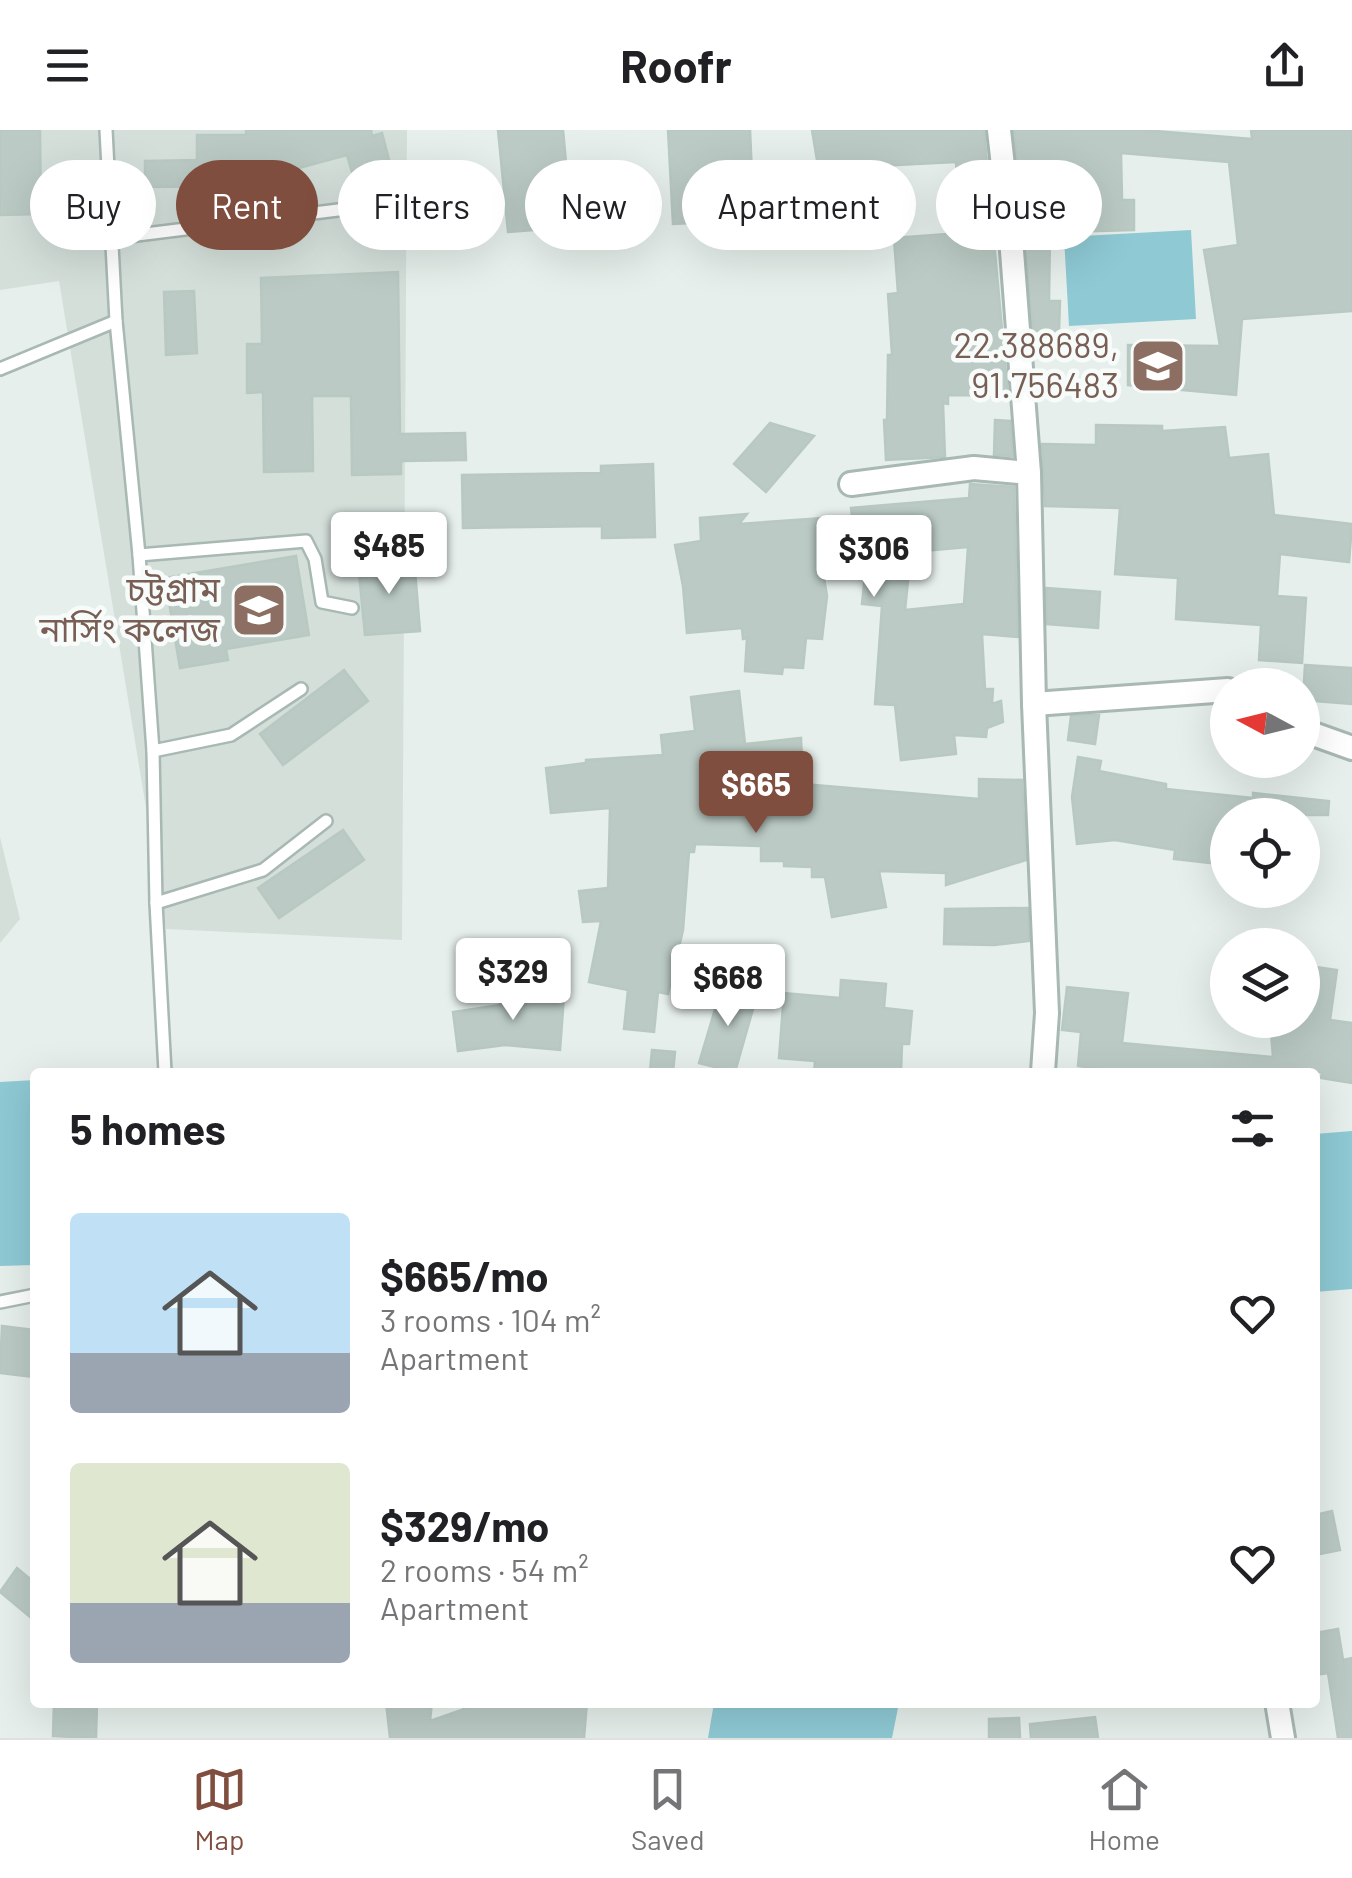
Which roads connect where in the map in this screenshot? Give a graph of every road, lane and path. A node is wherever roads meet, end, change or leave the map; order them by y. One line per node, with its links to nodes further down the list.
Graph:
1 (106, 130): 3 (lane)
2 (998, 130): 9 (street)
3 (108, 160)
4 (338, 210): 5 (lane)
5 (156, 233)
6 (113, 250): 7 (lane)
7 (116, 321): 8 (lane); 11 (lane)
8 (0, 369)
9 (1029, 473): 10 (street); 15 (street)
10 (851, 484)
11 (139, 555): 12 (lane); 18 (lane)
12 (352, 608)
13 (301, 689): 18 (lane)
14 (1210, 691): 15 (street)
15 (1034, 704): 22 (street)
16 (1320, 736): 17 (street)
17 (1352, 748)
18 (154, 751): 20 (lane)
19 (326, 821): 20 (lane)
20 (156, 903): 21 (lane)
21 (166, 1068)
22 (1042, 1068)
23 (30, 1297): 24 (lane)
24 (0, 1302)
25 (1278, 1708): 26 (street)
26 (1284, 1738)

